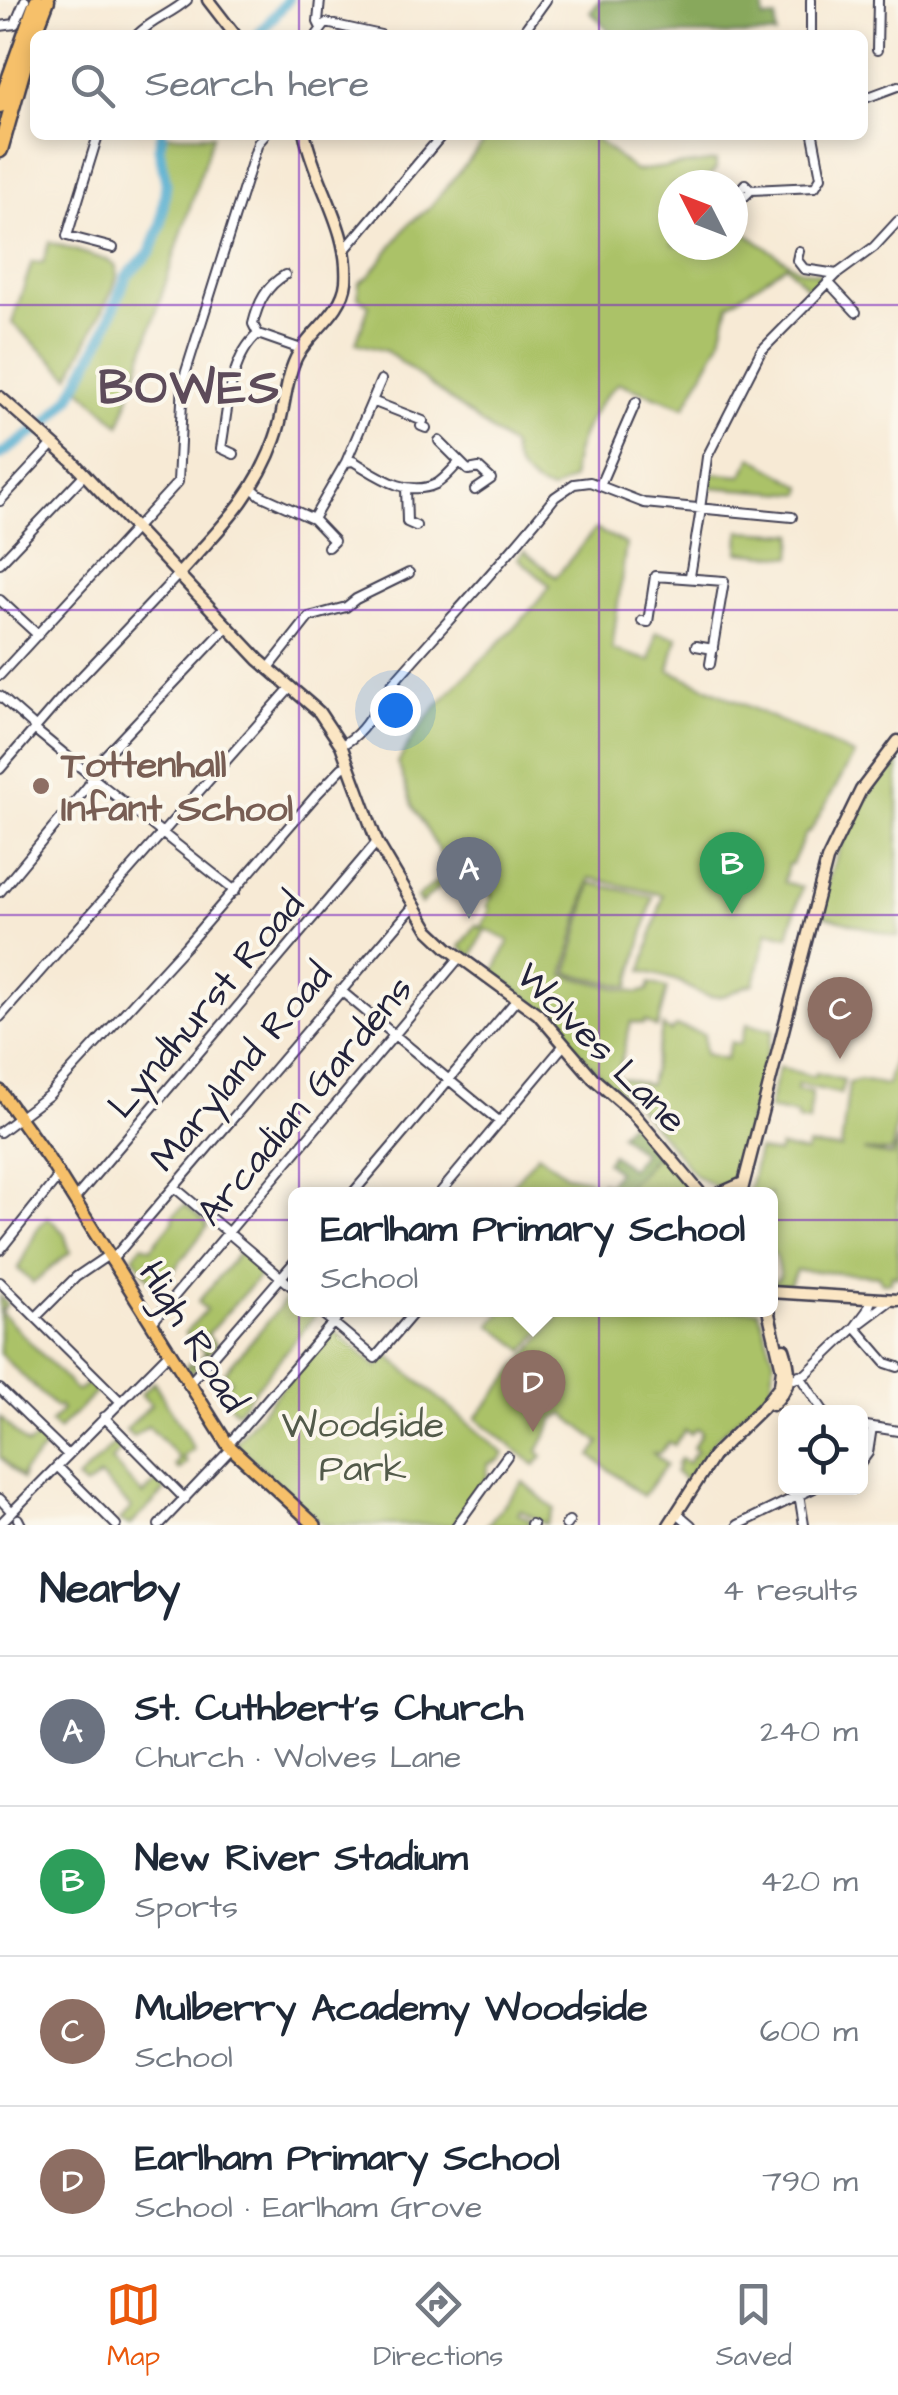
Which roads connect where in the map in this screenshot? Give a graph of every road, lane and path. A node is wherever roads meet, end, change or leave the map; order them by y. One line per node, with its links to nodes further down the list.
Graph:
1 (26, 0): 10 (street)
2 (37, 0): 23 (highway)
3 (51, 0): 11 (highway)
4 (187, 0): 12 (street)
5 (208, 0): 13 (street)
6 (320, 0): 14 (street)
7 (546, 0): 17 (street)
8 (811, 0): 18 (street)
9 (878, 0): 19 (street)
10 (5, 26)
11 (38, 30)
12 (142, 30)
13 (231, 30)
14 (319, 30)
15 (320, 30): 16 (street)
16 (359, 30)
17 (525, 30)
18 (811, 30)
19 (877, 50)
20 (30, 51): 29 (highway)
21 (898, 86): 22 (street)
22 (868, 97)
23 (0, 105)
24 (96, 140): 32 (street)
25 (261, 140): 61 (street)
26 (308, 140): 33 (street)
27 (434, 140): 33 (street)
28 (814, 140): 30 (street)
29 (0, 150)
30 (751, 190)
31 (898, 221): 35 (street)
32 (113, 248)
33 (343, 252): 40 (street)
34 (799, 252): 35 (street)
35 (837, 274): 37 (street)
36 (285, 275): 39 (street)
37 (828, 282): 38 (street); 57 (street)
38 (856, 312)
39 (255, 334): 40 (street); 48 (street)
40 (302, 349): 54 (street)
41 (380, 380): 43 (street)
42 (0, 396): 47 (street, Wolves Lane)
43 (372, 401): 45 (street); 49 (street)
44 (636, 402): 52 (street)
45 (426, 428)
46 (438, 441): 50 (street)
47 (53, 444): 51 (street, Wolves Lane); 56 (street)
48 (234, 454)
49 (346, 462): 53 (street); 59 (street)
50 (460, 462): 53 (street); 55 (street)
51 (85, 474): 61 (street, Wolves Lane); 63 (street)
52 (600, 485): 57 (street); 80 (street)
53 (406, 487): 60 (street)
54 (253, 489): 59 (street); 65 (street)
55 (475, 490)
56 (0, 501)
57 (700, 509): 58 (street); 66 (street)
58 (792, 516)
59 (312, 518): 62 (street)
60 (416, 526)
61 (136, 529): 65 (street, Wolves Lane); 70 (street)
62 (328, 547)
63 (0, 563)
64 (409, 573): 74 (street)
65 (178, 575): 69 (street, Wolves Lane); 78 (street)
66 (690, 576): 68 (street); 72 (street)
67 (0, 600): 70 (street)
68 (642, 621)
69 (227, 627): 74 (street, Wolves Lane); 83 (street)
70 (38, 634): 75 (street)
71 (696, 646): 72 (street)
72 (714, 649): 73 (street)
73 (710, 664)
74 (268, 669): 76 (street, Wolves Lane)
75 (0, 675)
76 (291, 686): 80 (street, Wolves Lane); 84 (street)
77 (0, 696): 78 (street)
78 (35, 728): 82 (street); 83 (street)
79 (898, 741): 105 (street)
80 (341, 746): 81 (street, Wolves Lane)
81 (349, 765): 85 (street, Wolves Lane); 86 (street)
82 (0, 770)
83 (89, 774): 84 (street); 87 (street)
84 (164, 834): 86 (street); 92 (street)
85 (376, 842): 88 (street, Wolves Lane); 106 (street, Lyndhurst Road)
86 (234, 891): 97 (street)
87 (0, 892)
88 (413, 907): 89 (street, Wolves Lane); 90 (street, Maryland Road)
89 (460, 957): 91 (street, Wolves Lane); 93 (street, Arcadian Gardens)
90 (340, 990): 93 (street); 101 (street, Maryland Road)
91 (518, 998): 94 (street, Wolves Lane); 95 (street)
92 (0, 1018)
93 (393, 1035): 95 (street); 107 (street, Arcadian Gardens)
94 (564, 1046): 98 (street); 104 (street, Wolves Lane)
95 (447, 1080): 98 (street); 102 (street)
96 (0, 1091): 97 (main road, High Road)
97 (20, 1116): 99 (street); 100 (main road, High Road)
98 (500, 1122): 103 (street)
99 (0, 1132)
100 (60, 1176): 106 (main road, High Road); 108 (street)
101 (174, 1187): 107 (street); 109 (street, Maryland Road)
102 (358, 1187)
103 (445, 1187)
104 (698, 1187)
105 (742, 1187)
106 (74, 1200): 109 (main road, High Road)
107 (228, 1232): 111 (street); 123 (street, Arcadian Gardens)
108 (0, 1250)
109 (109, 1258): 117 (street, Maryland Road); 123 (main road, High Road)
110 (288, 1269): 111 (street)
111 (281, 1277): 113 (street); 128 (street)
112 (0, 1282): 117 (street)
113 (288, 1283)
114 (778, 1292): 115 (street)
115 (872, 1298): 116 (street); 124 (street)
116 (894, 1300): 124 (street)
117 (36, 1316): 130 (street)
118 (327, 1317): 122 (street)
119 (338, 1317): 122 (street)
120 (410, 1317): 122 (street)
121 (771, 1317): 127 (street)
122 (333, 1322): 137 (street)
123 (151, 1324): 125 (main road, High Road)
124 (855, 1327): 126 (street); 127 (street)
125 (168, 1354): 128 (main road, High Road); 130 (street)
126 (898, 1368)
127 (792, 1375): 131 (street); 132 (street); 132 (street)
128 (188, 1384): 137 (main road, High Road)
129 (0, 1389): 139 (street)
130 (120, 1401): 133 (street)
131 (818, 1405)
132 (755, 1416): 146 (street)
133 (104, 1417): 139 (street); 144 (street)
134 (868, 1427): 135 (street)
135 (872, 1428): 136 (street); 138 (street)
136 (898, 1431)
137 (230, 1447): 144 (street); 148 (main road, High Road)
138 (868, 1453)
139 (68, 1455): 141 (street)
140 (504, 1459): 153 (street)
141 (57, 1466): 147 (street); 150 (street)
142 (797, 1495): 156 (street)
143 (799, 1495): 157 (street)
144 (185, 1498): 151 (street)
145 (0, 1499): 147 (street)
146 (676, 1512): 154 (street); 155 (street)
147 (17, 1519): 149 (street)
148 (301, 1519): 152 (main road, High Road)
149 (0, 1524)
150 (116, 1525)
151 (159, 1525)
152 (315, 1525)
153 (457, 1525)
154 (669, 1525)
155 (691, 1525)
156 (738, 1525)
157 (804, 1525)

